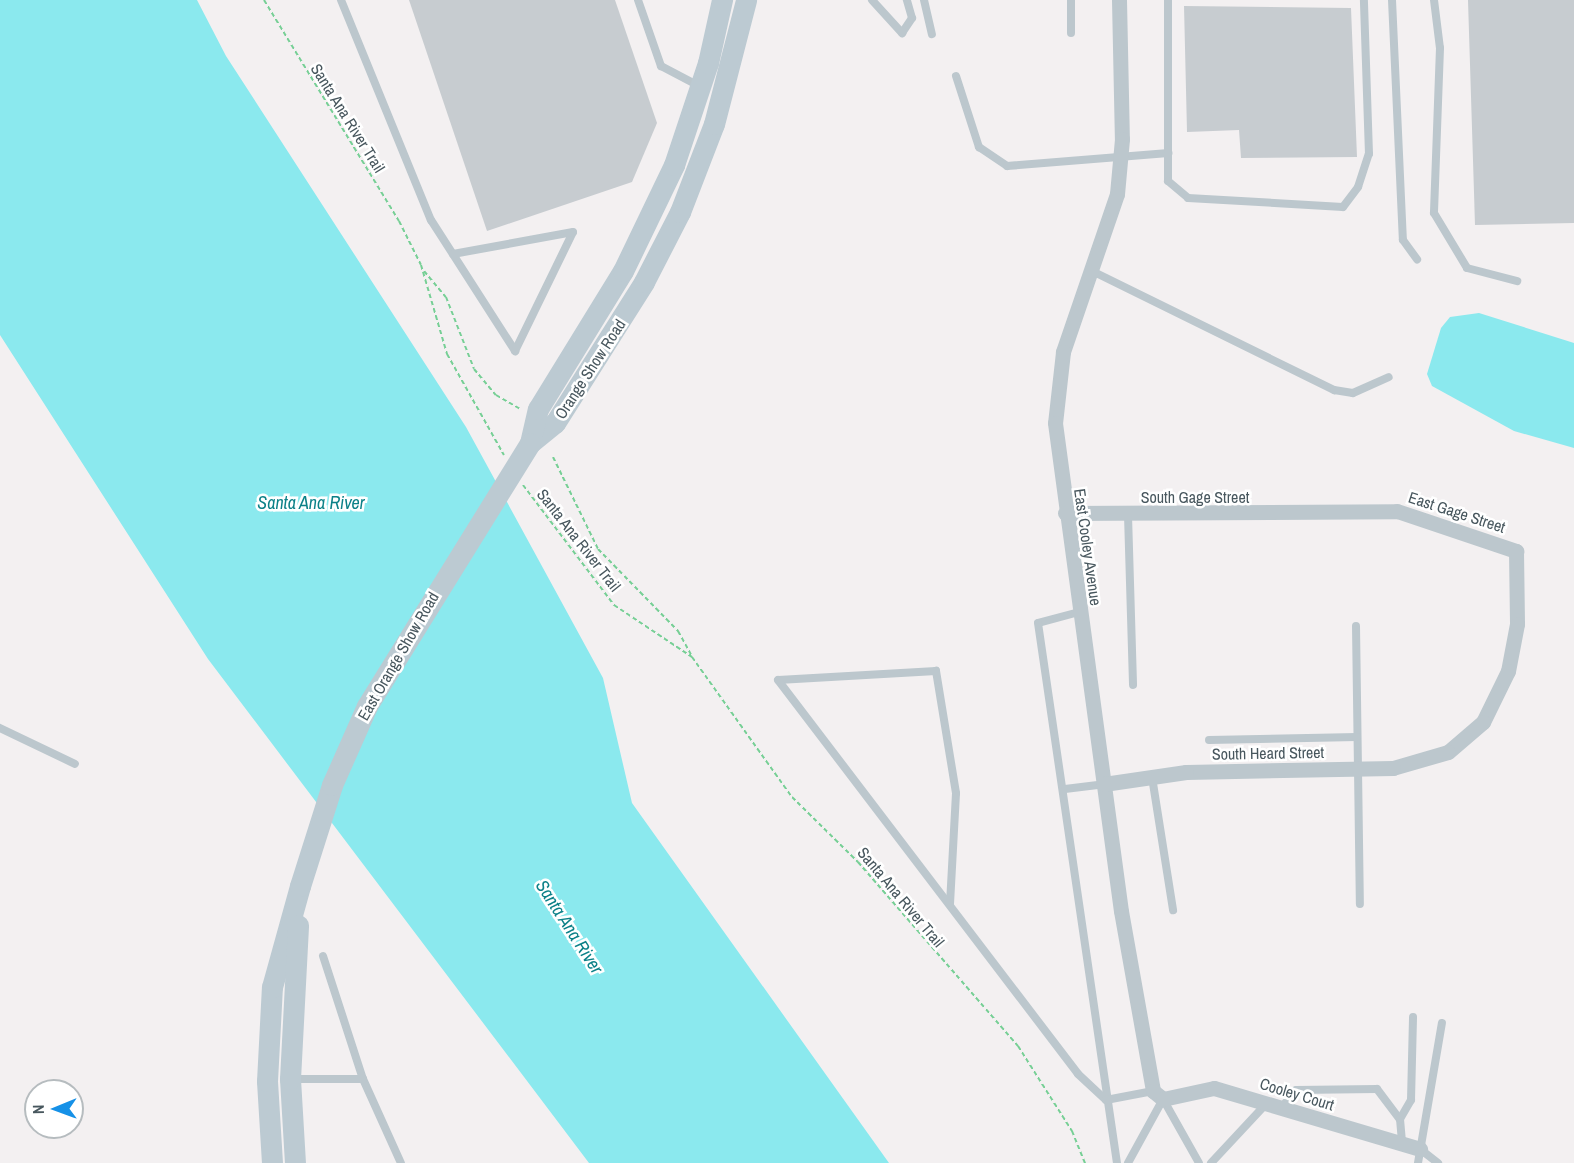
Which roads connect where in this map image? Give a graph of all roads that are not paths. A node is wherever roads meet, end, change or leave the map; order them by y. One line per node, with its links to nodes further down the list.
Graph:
1 (341, 0): 21 (lane)
2 (638, 0): 17 (lane)
3 (722, 0): 17 (main road, Orange Show Road)
4 (746, 0): 22 (main road, Orange Show Road)
5 (872, 0): 6 (lane)
6 (907, 0)
7 (924, 0): 15 (lane)
8 (1071, 0): 14 (lane)
9 (1119, 0): 19 (street, East Cooley Avenue)
10 (1168, 0): 18 (lane)
11 (1364, 0): 18 (lane)
12 (1392, 0): 23 (lane)
13 (1434, 0): 25 (lane)
14 (1071, 33)
15 (932, 34)
16 (956, 76): 19 (lane)
17 (701, 87): 20 (main road, Orange Show Road)
18 (1168, 153): 19 (lane)
19 (1121, 155): 24 (street, East Cooley Avenue)
20 (636, 247): 22 (main road); 27 (main road, Orange Show Road)
21 (453, 254): 21 (lane)
22 (657, 257): 27 (main road, Orange Show Road)
23 (1417, 259)
24 (1092, 271): 26 (lane); 28 (street, East Cooley Avenue)
25 (1517, 281)
26 (1389, 377)
27 (530, 443): 43 (main road, East Orange Show Road, bridge)
28 (1065, 513): 30 (street, South Gage Street); 31 (street, East Cooley Avenue)
29 (1325, 513): 30 (street, South Gage Street); 37 (street, East Gage Street)
30 (1128, 515): 33 (lane)
31 (1079, 612): 41 (street, East Cooley Avenue); 42 (lane)
32 (1356, 626): 35 (lane)
33 (1133, 685)
34 (0, 728): 38 (lane)
35 (1357, 737): 36 (lane); 39 (lane)
36 (1209, 740)
37 (1433, 760): 39 (street, South Heard Street)
38 (75, 764)
39 (1358, 769): 40 (street, South Heard Street); 45 (lane)
40 (1152, 777): 41 (street, South Heard Street); 46 (lane)
41 (1104, 784): 42 (lane); 52 (street, East Cooley Avenue)
42 (1065, 789): 53 (lane)
43 (300, 886): 50 (main road, East Orange Show Road); 58 (main road, East Orange Show Road)
44 (950, 904): 44 (lane); 53 (lane)
45 (1360, 904)
46 (1173, 910)
47 (323, 956): 51 (lane)
48 (1413, 1017): 55 (lane)
49 (1442, 1023): 57 (lane)
50 (290, 1079): 51 (lane); 59 (main road, East Orange Show Road)
51 (363, 1079): 60 (lane)
52 (1158, 1095): 53 (lane); 54 (street, Cooley Court); 62 (lane); 63 (lane)
53 (1106, 1100): 61 (lane)
54 (1274, 1106): 55 (lane); 56 (street, Cooley Court); 64 (lane)
55 (1400, 1119): 56 (lane)
56 (1402, 1144): 57 (street, Cooley Court)
57 (1419, 1156): 65 (lane)
58 (272, 1163)
59 (295, 1163)
60 (401, 1163)
61 (1118, 1163)
62 (1128, 1163)
63 (1199, 1163)
64 (1211, 1163)
65 (1438, 1163)

